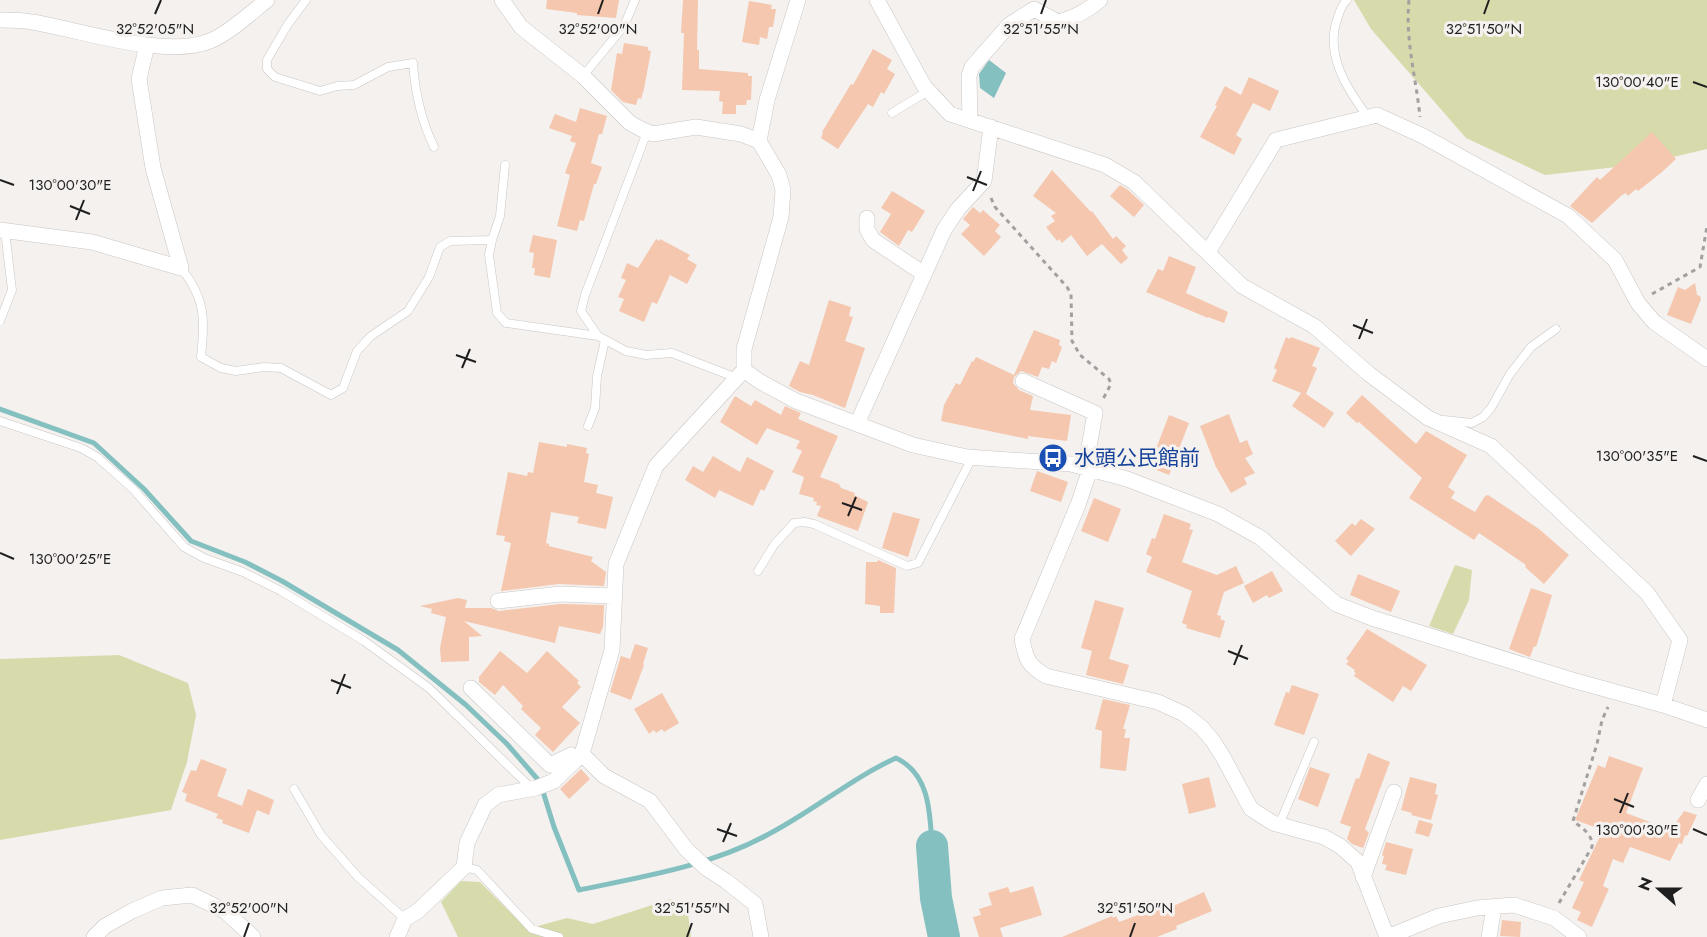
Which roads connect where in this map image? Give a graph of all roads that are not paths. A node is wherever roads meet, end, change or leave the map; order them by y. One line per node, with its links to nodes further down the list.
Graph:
1 (267, 0): 10 (street)
2 (306, 0): 19 (lane)
3 (502, 0): 11 (street)
4 (635, 0): 11 (lane)
5 (798, 0): 18 (street)
6 (877, 0): 12 (street)
7 (1100, 0): 15 (street)
8 (1347, 0): 14 (lane)
9 (0, 20): 10 (street)
10 (147, 45): 25 (street)
11 (583, 76): 17 (street)
12 (928, 91): 13 (lane); 15 (street)
13 (892, 113)
14 (1368, 117): 24 (street); 30 (street)
15 (970, 120): 16 (street)
16 (991, 128): 24 (street); 26 (street)
17 (647, 132): 18 (street); 29 (lane)
18 (759, 141): 31 (street)
19 (434, 147)
20 (506, 165): 23 (lane)
21 (867, 218): 26 (street)
22 (3, 230): 25 (street); 27 (lane)
23 (492, 240): 25 (lane); 29 (lane)
24 (1208, 252): 33 (street)
25 (181, 268)
26 (924, 274): 35 (street)
27 (0, 321)
28 (1556, 329): 33 (lane)
29 (602, 338): 31 (lane); 36 (lane)
30 (1707, 359)
31 (740, 374): 35 (street); 40 (street)
32 (1023, 381): 38 (street)
33 (1431, 419): 43 (street)
34 (0, 421): 48 (lane)
35 (857, 424): 37 (street)
36 (588, 426)
37 (972, 458): 38 (street); 39 (lane)
38 (1089, 469): 43 (street); 52 (street)
39 (758, 571)
40 (614, 596): 41 (street); 46 (street)
41 (498, 601)
42 (471, 688): 46 (street)
43 (1663, 705): 44 (street)
44 (1707, 720)
45 (1314, 742): 52 (lane)
46 (579, 757): 48 (street); 61 (street)
47 (1707, 784): 51 (street)
48 (534, 788): 53 (street)
49 (294, 789): 56 (lane)
50 (1394, 792): 54 (street)
51 (1698, 800)
52 (1279, 825): 54 (street)
53 (464, 867): 56 (street); 60 (lane)
54 (1363, 876): 62 (street)
55 (1494, 907): 62 (street); 63 (street); 64 (street)
56 (405, 919): 59 (street)
57 (94, 937): 58 (street)
58 (253, 937)
59 (398, 937)
60 (559, 937)
61 (761, 937)
62 (1388, 937)
63 (1489, 937)
64 (1579, 937)

